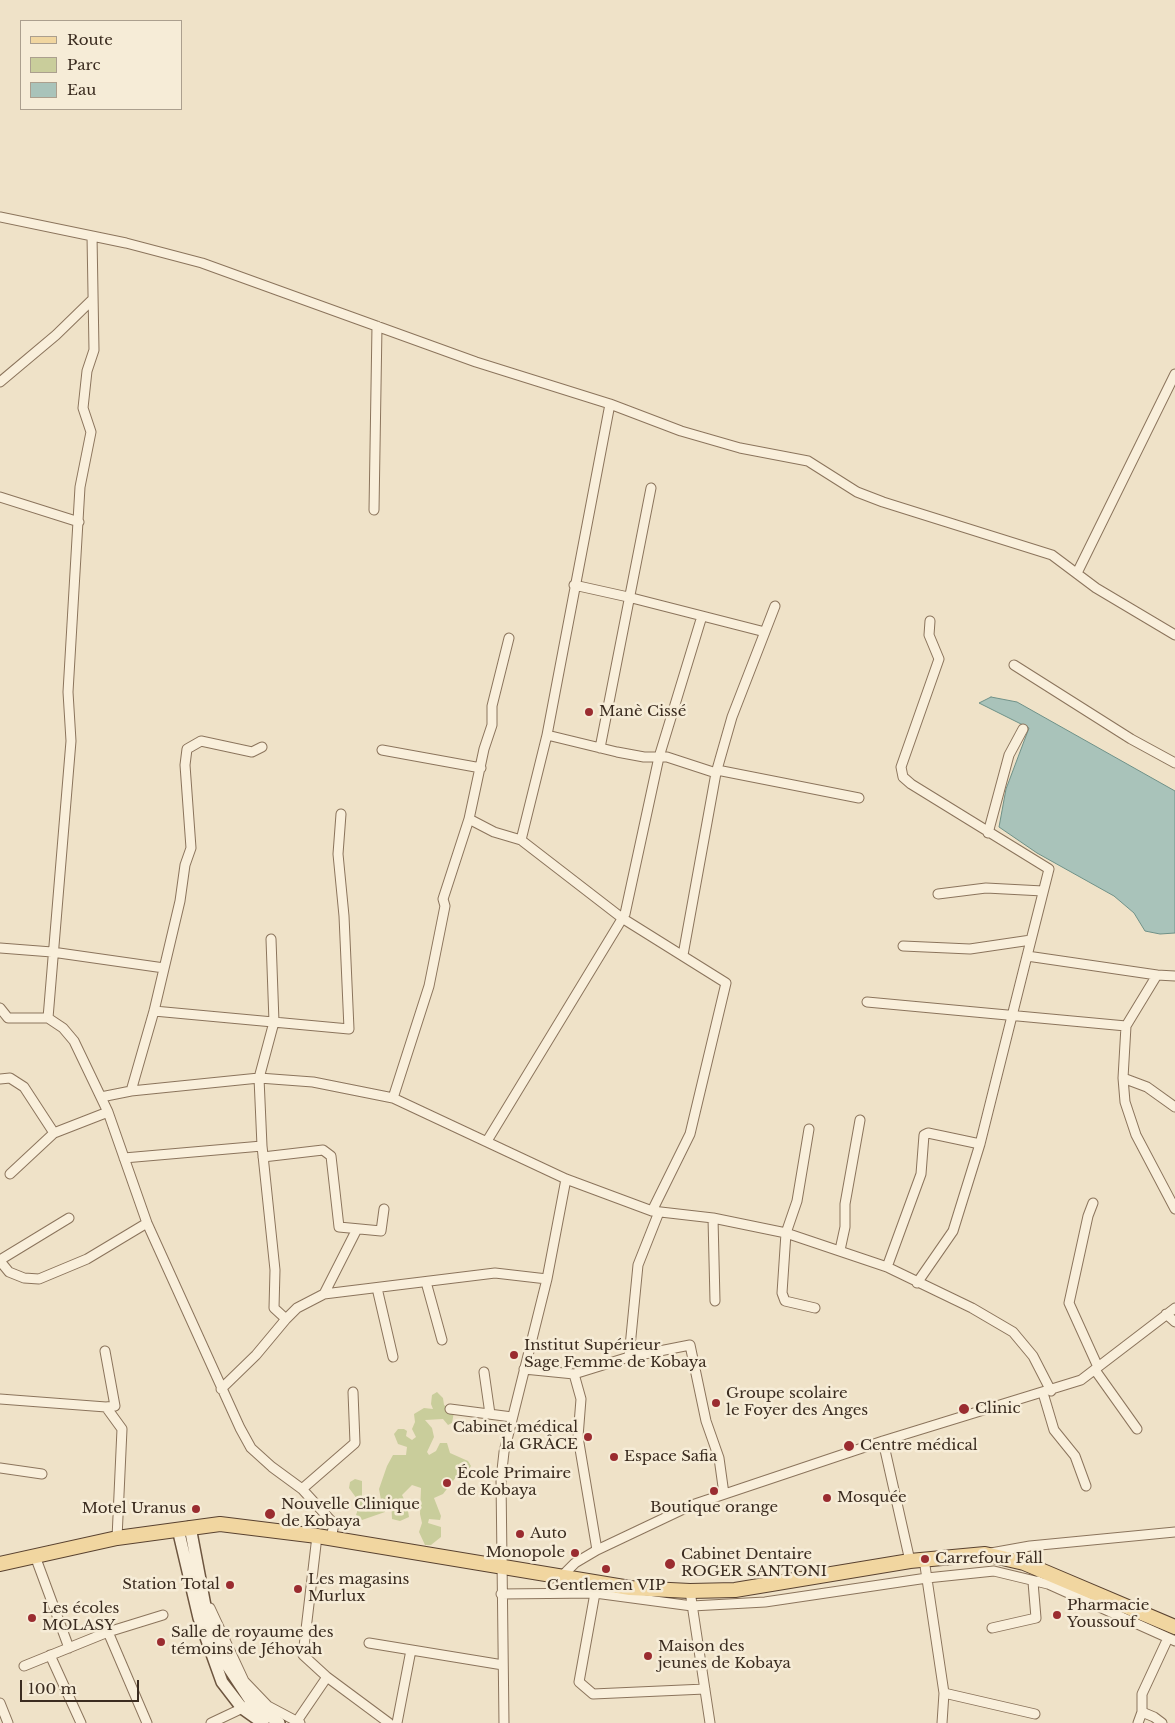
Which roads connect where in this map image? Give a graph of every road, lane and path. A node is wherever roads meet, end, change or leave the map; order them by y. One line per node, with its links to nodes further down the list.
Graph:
1 (1, 219): 2 (street)
2 (92, 236): 3 (street); 4 (street)
3 (93, 299): 6 (street); 11 (street)
4 (377, 326): 7 (street); 10 (street)
5 (1175, 374): 12 (street)
6 (0, 382)
7 (610, 404): 12 (street); 13 (street)
8 (651, 488): 14 (street)
9 (0, 497): 11 (street)
10 (374, 510)
11 (79, 522): 43 (street)
12 (1077, 573): 19 (street)
13 (574, 586): 14 (street); 23 (street)
14 (628, 597): 16 (street); 25 (street)
15 (775, 606): 18 (street)
16 (702, 616): 18 (street); 27 (street)
17 (930, 621): 34 (street)
18 (765, 632): 30 (street)
19 (1175, 635)
20 (509, 638): 29 (street)
21 (1014, 665): 28 (street)
22 (1023, 729): 34 (street)
23 (547, 735): 25 (street); 35 (street)
24 (262, 746): 46 (street)
25 (600, 748): 27 (street)
26 (382, 750): 29 (street)
27 (659, 757): 30 (street); 38 (street)
28 (1175, 763)
29 (481, 768): 33 (street)
30 (716, 771): 31 (street); 44 (street)
31 (859, 798)
32 (342, 814): 54 (street)
33 (469, 820): 35 (street); 61 (street)
34 (988, 832): 36 (street)
35 (522, 840): 38 (street)
36 (1043, 891): 37 (street); 40 (street)
37 (938, 894)
38 (622, 918): 44 (street); 67 (street)
39 (271, 939): 54 (street)
40 (1031, 940): 41 (street); 45 (street)
41 (904, 946)
42 (0, 948): 43 (street)
43 (52, 952): 46 (street); 53 (street)
44 (682, 956): 77 (street)
45 (1028, 956): 47 (street); 52 (street)
46 (164, 968): 51 (street)
47 (1157, 976): 48 (street); 55 (street)
48 (1175, 976)
49 (867, 1002): 52 (street)
50 (0, 1008): 53 (street)
51 (154, 1011): 54 (street); 59 (street)
52 (1012, 1015): 55 (street); 68 (street)
53 (48, 1018): 60 (street)
54 (274, 1022): 56 (street)
55 (1126, 1026): 57 (street)
56 (259, 1078): 59 (street); 61 (street); 69 (street)
57 (1124, 1078): 62 (street); 76 (street)
58 (0, 1079): 66 (street)
59 (131, 1091): 60 (street)
60 (101, 1097): 63 (street)
61 (393, 1098): 67 (street)
62 (1175, 1107)
63 (108, 1112): 66 (street); 70 (street)
64 (860, 1120): 83 (street)
65 (809, 1129): 82 (street)
66 (54, 1133): 72 (street)
67 (488, 1141): 73 (street)
68 (980, 1144): 85 (street); 88 (street)
69 (262, 1146): 70 (street); 71 (street)
70 (124, 1158): 80 (street)
71 (263, 1158): 81 (street); 95 (street)
72 (10, 1174)
73 (566, 1179): 77 (street); 86 (street)
74 (1093, 1203): 102 (street)
75 (384, 1209): 81 (street)
76 (1175, 1209)
77 (656, 1212): 79 (street); 99 (street)
78 (69, 1218): 84 (street)
79 (713, 1218): 82 (street); 91 (street)
80 (147, 1223): 84 (street); 105 (street)
81 (357, 1229): 90 (street)
82 (786, 1233): 83 (street); 92 (street)
83 (840, 1250): 85 (street)
84 (0, 1261)
85 (887, 1268): 88 (street)
86 (547, 1280): 87 (street); 101 (street)
87 (426, 1282): 89 (street); 97 (street)
88 (917, 1283): 107 (street)
89 (377, 1288): 90 (street); 100 (street)
90 (324, 1294): 95 (street)
91 (715, 1301)
92 (815, 1308)
93 (1175, 1308): 94 (street)
94 (1166, 1314): 96 (street); 102 (street)
95 (286, 1319): 105 (street)
96 (1175, 1322)
97 (442, 1340)
98 (106, 1351): 109 (street)
99 (629, 1356): 104 (street); 119 (street)
100 (393, 1357)
101 (524, 1369): 104 (street); 112 (street)
102 (1096, 1369): 107 (street); 113 (street)
103 (484, 1372): 111 (street)
104 (574, 1374): 125 (street)
105 (221, 1390): 118 (street)
106 (352, 1392): 118 (street)
107 (1047, 1392): 114 (street); 117 (street)
108 (0, 1399): 109 (street)
109 (106, 1407): 123 (street)
110 (450, 1409): 111 (street)
111 (490, 1414): 112 (street)
112 (512, 1417): 132 (street)
113 (1137, 1430)
114 (883, 1441): 119 (street); 129 (street)
115 (0, 1468): 116 (street)
116 (42, 1474)
117 (1086, 1486)
118 (302, 1489): 124 (street)
119 (724, 1494): 125 (street)
120 (184, 1528): 122 (main road); 123 (main road); 131 (main road); 155 (main road)
121 (1175, 1532): 126 (street)
122 (317, 1536): 124 (main road); 151 (street)
123 (117, 1538): 127 (main road)
124 (331, 1538): 132 (main road)
125 (597, 1550): 133 (street)
126 (985, 1554): 128 (main road); 135 (main road)
127 (35, 1556): 130 (main road); 146 (street)
128 (924, 1560): 129 (main road); 134 (street)
129 (910, 1561): 137 (main road)
130 (0, 1564)
131 (196, 1564): 155 (main road); 159 (street)
132 (501, 1567): 133 (main road); 139 (street)
133 (562, 1577): 137 (main road)
134 (927, 1578): 136 (street); 140 (street); 153 (street)
135 (1050, 1580): 136 (street); 144 (main road)
136 (1038, 1581): 142 (street)
137 (690, 1591): 140 (street)
138 (595, 1593): 139 (street); 140 (street); 152 (street)
139 (502, 1594): 149 (street)
140 (692, 1606): 152 (street)
141 (163, 1615): 143 (street)
142 (992, 1628)
143 (108, 1632): 146 (street); 161 (street)
144 (1173, 1635): 156 (street)
145 (370, 1643): 147 (street)
146 (69, 1648): 148 (street)
147 (412, 1650): 149 (street); 166 (street)
148 (50, 1655): 150 (street); 160 (street)
149 (503, 1665): 167 (street)
150 (24, 1666)
151 (327, 1677): 159 (street); 165 (street)
152 (705, 1689): 168 (street)
153 (944, 1692): 157 (street); 169 (street)
154 (0, 1704): 158 (street)
155 (247, 1706): 162 (street); 163 (main road); 164 (main road)
156 (1142, 1712): 170 (street); 171 (street)
157 (1035, 1714)
158 (5, 1722)
159 (299, 1722)
160 (81, 1723)
161 (147, 1723)
162 (211, 1723)
163 (263, 1723)
164 (279, 1723)
165 (389, 1723)
166 (397, 1723)
167 (504, 1723)
168 (710, 1723)
169 (942, 1723)
170 (1138, 1723)
171 (1162, 1723)

